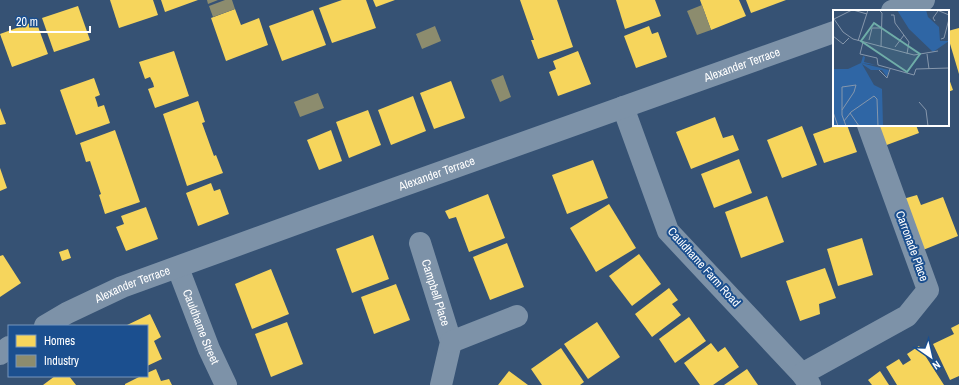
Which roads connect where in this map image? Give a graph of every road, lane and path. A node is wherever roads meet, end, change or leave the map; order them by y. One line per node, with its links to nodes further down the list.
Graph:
1 (919, 1): 2 (street)
2 (895, 10)
3 (833, 32): 4 (street, Alexander Terrace)
4 (623, 107): 7 (street, Alexander Terrace); 13 (street, Cauldhame Farm Road)
5 (868, 126): 13 (street, Carronade Place)
6 (420, 243): 10 (street, Campbell Place)
7 (178, 268): 9 (street, Alexander Terrace); 14 (street, Cauldhame Street)
8 (517, 316): 10 (street, Campbell Place)
9 (47, 325)
10 (451, 342): 15 (street, Campbell Place)
11 (8, 348): 12 (street)
12 (0, 354)
13 (806, 380)
14 (226, 385)
15 (441, 385)

